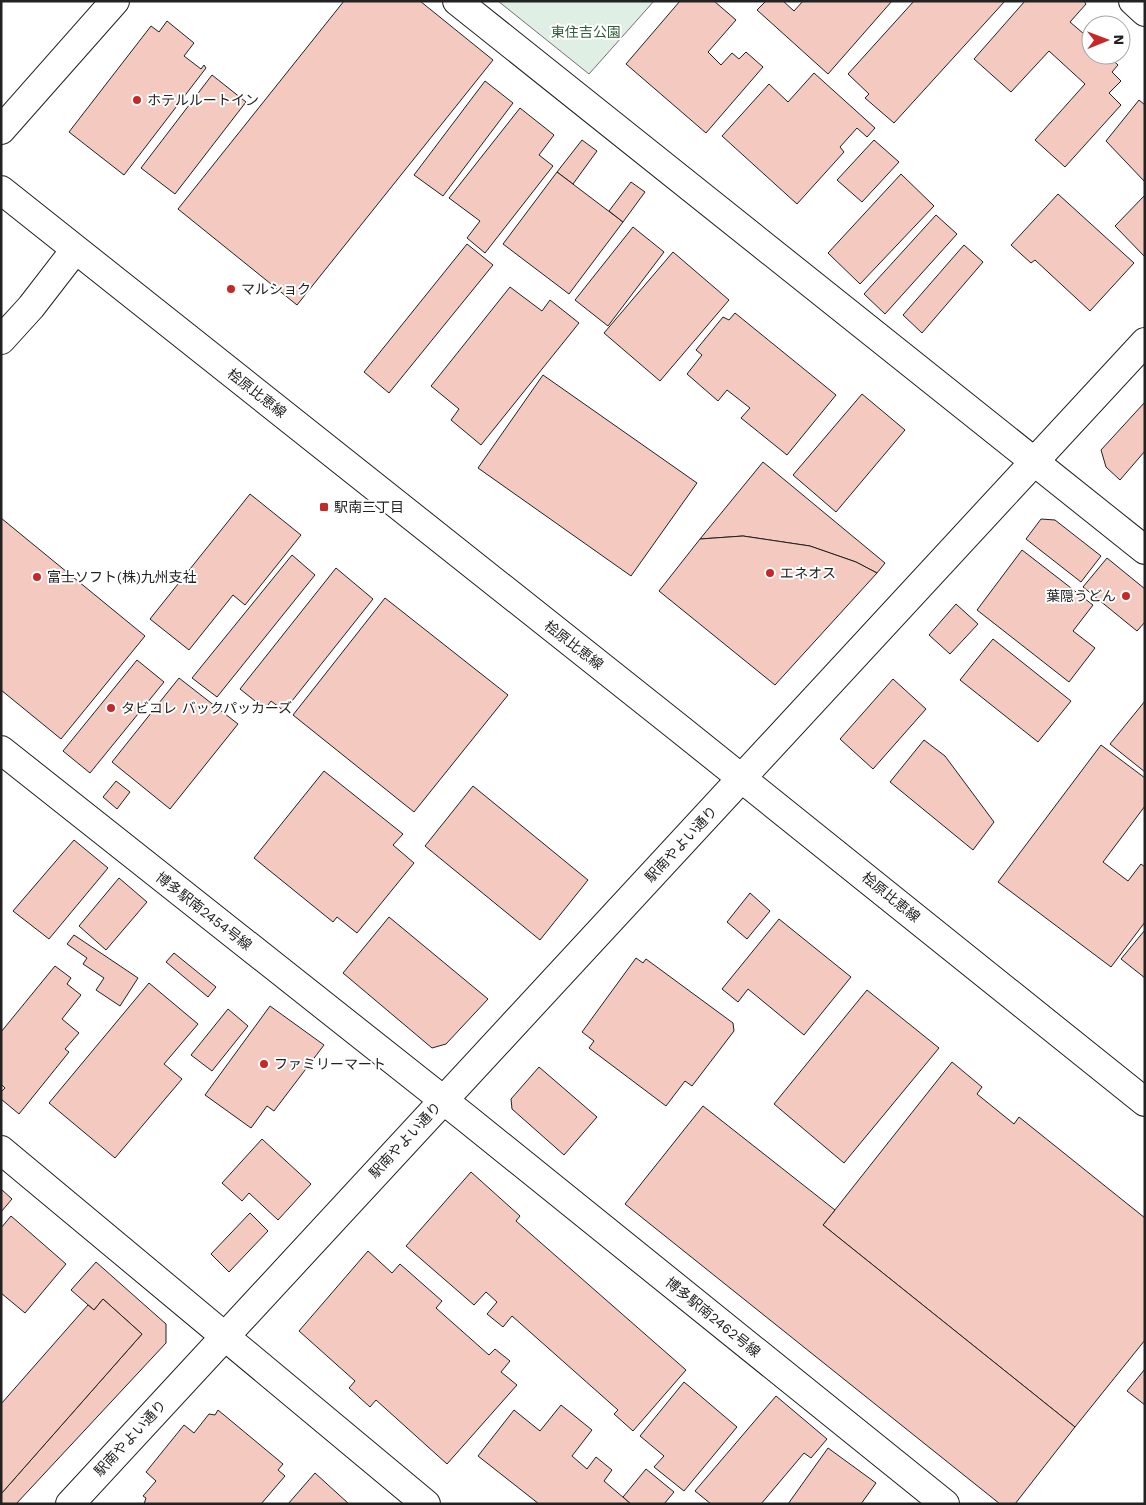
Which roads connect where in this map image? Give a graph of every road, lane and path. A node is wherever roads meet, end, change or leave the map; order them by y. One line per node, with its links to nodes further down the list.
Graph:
1 (115, 1): 5 (street)
2 (457, 1): 10 (street)
3 (1134, 1): 4 (street)
4 (1145, 12)
5 (1, 130)
6 (1, 190): 7 (street, 桧原比恵線)
7 (75, 250): 8 (street); 13 (street, 桧原比恵線)
8 (1, 340)
9 (1145, 342): 10 (street, 駅南やよい通り)
10 (1035, 462): 11 (street); 13 (street, 駅南やよい通り)
11 (1145, 550)
12 (1, 750): 14 (street, 博多駅南2454号線)
13 (741, 778): 14 (street, 駅南やよい通り); 15 (street, 桧原比恵線)
14 (441, 1100): 17 (street, 駅南やよい通り); 20 (street, 博多駅南2462号線)
15 (1145, 1102)
16 (1, 1150): 17 (street)
17 (225, 1336): 18 (street, 駅南やよい通り); 19 (street)
18 (70, 1504)
19 (426, 1504)
20 (945, 1504)

